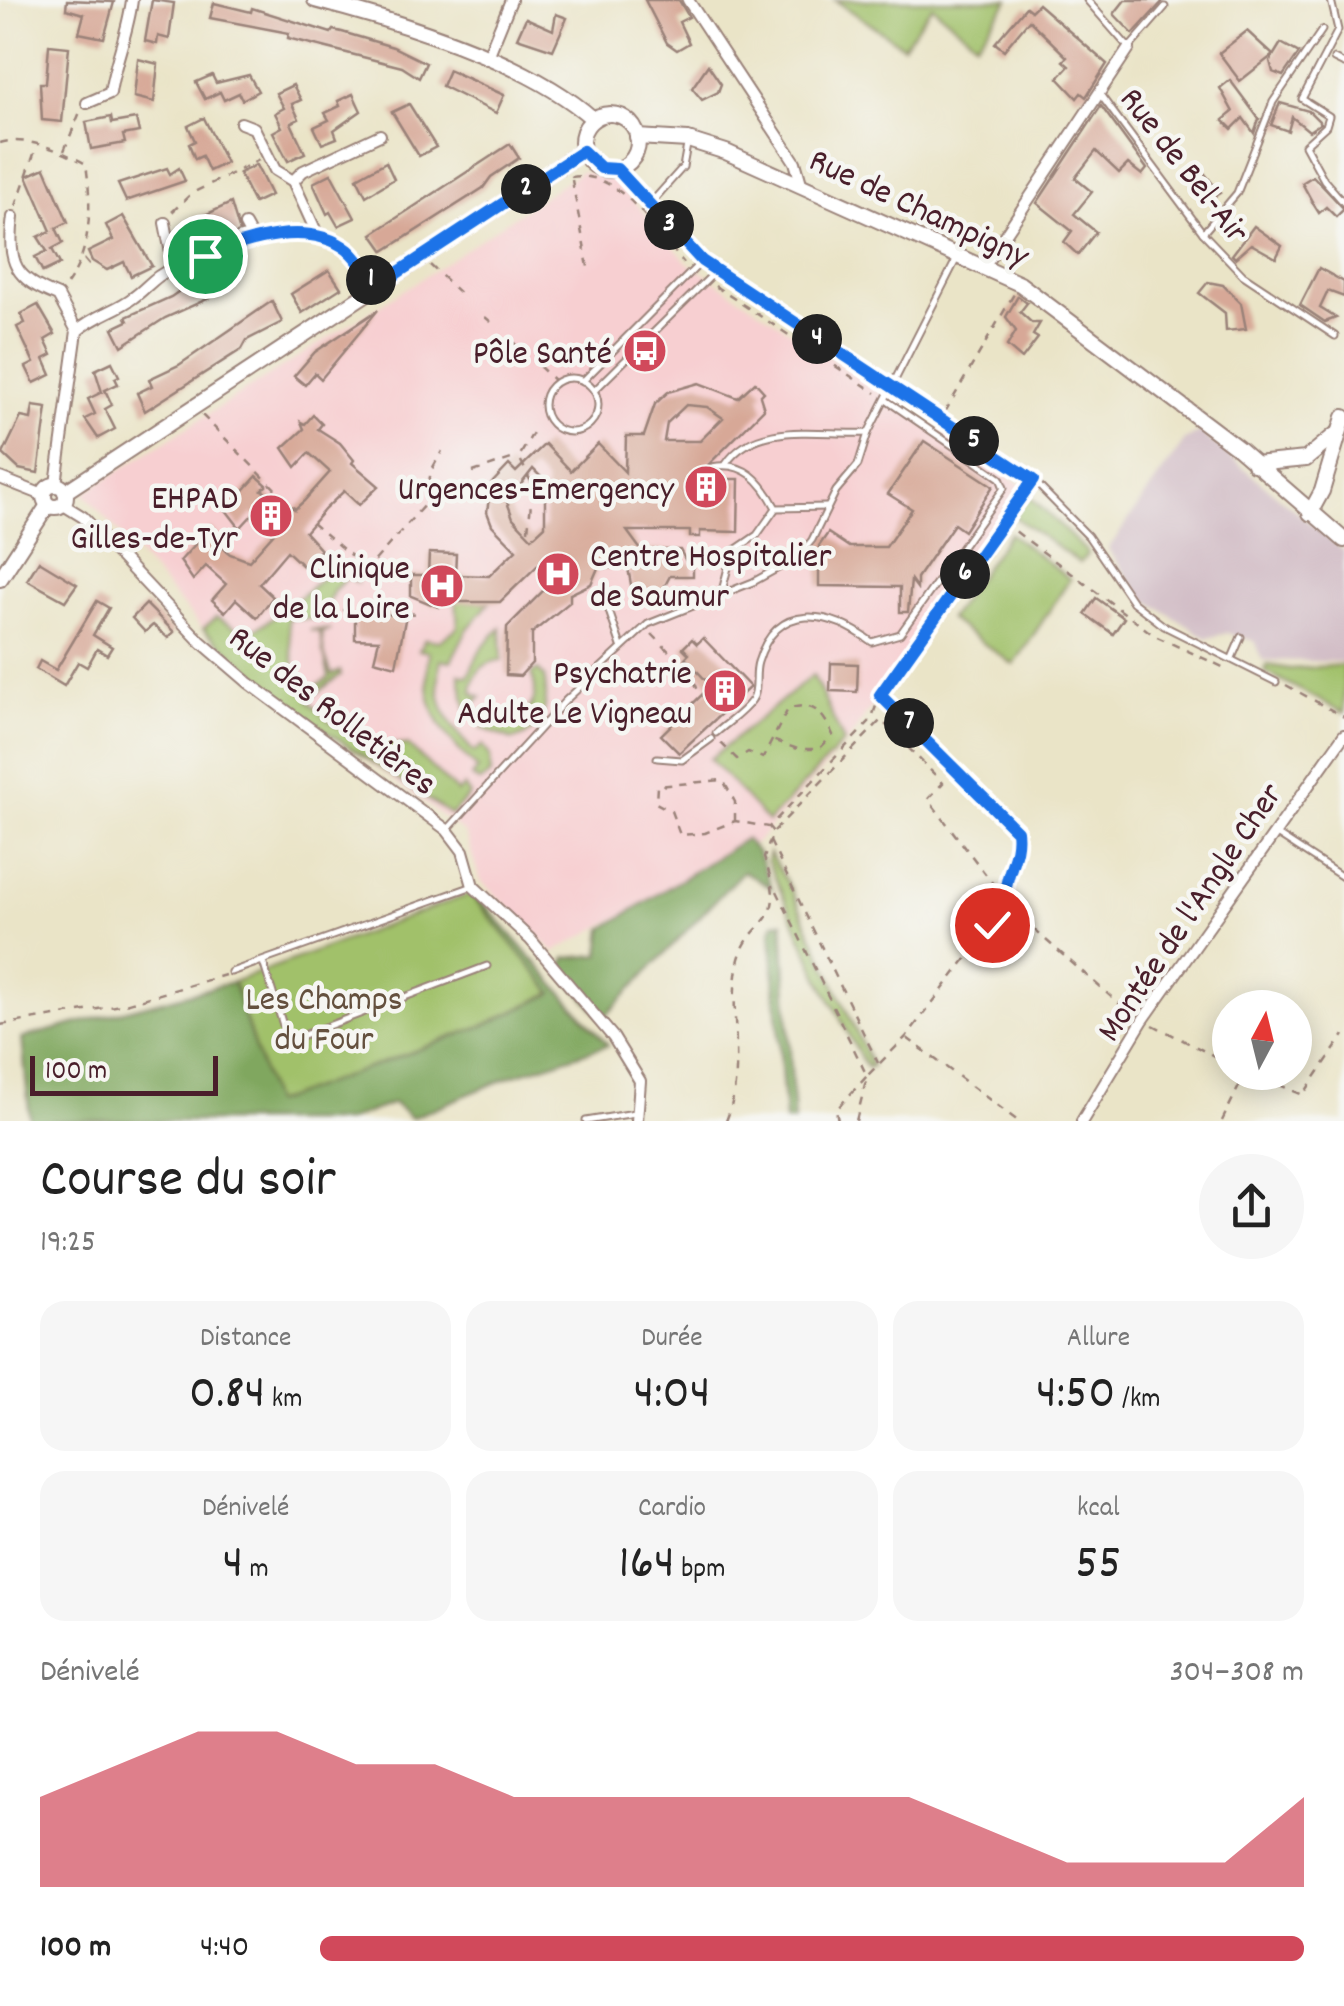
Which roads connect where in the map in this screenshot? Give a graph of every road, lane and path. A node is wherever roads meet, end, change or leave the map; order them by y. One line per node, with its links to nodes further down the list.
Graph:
1 (132, 0): 14 (street)
2 (315, 0): 10 (street)
3 (512, 0): 10 (street)
4 (688, 0): 27 (street)
5 (1087, 0): 9 (lane)
6 (1331, 0): 28 (lane)
7 (1164, 8): 9 (lane)
8 (1322, 30): 33 (lane)
9 (1129, 48): 13 (street)
10 (487, 59): 15 (street)
11 (1334, 59): 12 (lane)
12 (1344, 64)
13 (1098, 90): 33 (lane, Rue de Bel-Air); 40 (street)
14 (87, 103): 23 (path)
15 (594, 119): 18 (street); 22 (street)
16 (241, 123): 24 (street)
17 (380, 135): 26 (street)
18 (637, 136): 19 (street, Rue de Champigny); 25 (street)
19 (688, 140): 27 (street, Rue de Champigny); 29 (lane)
20 (0, 142): 21 (path)
21 (36, 146): 23 (path); 30 (path)
22 (583, 151): 25 (street); 50 (street)
23 (64, 152): 37 (path)
24 (270, 156): 26 (street); 31 (path)
25 (617, 169): 29 (lane)
26 (293, 181): 34 (street)
27 (800, 183): 36 (street, Rue de Champigny)
28 (1344, 203)
29 (650, 204): 38 (lane)
30 (13, 217): 52 (street)
31 (165, 224): 43 (street)
32 (245, 226): 35 (street)
33 (1203, 233): 56 (lane, Rue de Bel-Air)
34 (318, 236): 35 (path); 50 (street)
35 (252, 238): 43 (street)
36 (958, 256): 40 (street, Rue de Champigny); 62 (lane)
37 (83, 258): 41 (path); 46 (path)
38 (702, 261): 45 (lane); 60 (lane)
39 (684, 264): 42 (path)
40 (985, 265): 48 (street, Rue de Champigny)
41 (90, 266)
42 (588, 267)
43 (174, 268): 54 (street)
44 (435, 270): 51 (path)
45 (716, 271): 62 (lane); 63 (lane)
46 (73, 277): 47 (path); 52 (path)
47 (80, 282)
48 (1020, 284): 66 (path); 73 (street, Rue de Champigny)
49 (715, 286): 64 (path)
50 (376, 287): 65 (street)
51 (462, 295)
52 (58, 296): 54 (street)
53 (485, 317): 55 (path)
54 (76, 322): 78 (street)
55 (491, 322)
56 (1335, 336)
57 (513, 342): 58 (path)
58 (522, 351)
59 (539, 366): 61 (path)
60 (582, 381): 61 (lane); 63 (lane)
61 (558, 382): 63 (lane)
62 (894, 390): 64 (lane); 66 (lane)
63 (594, 391)
64 (886, 400): 69 (lane); 105 (lane)
65 (196, 409): 78 (street); 81 (path)
66 (940, 418): 77 (lane)
67 (1342, 424): 73 (street); 82 (street)
68 (534, 431): 71 (path)
69 (868, 433): 72 (lane); 79 (lane)
70 (442, 451): 87 (path)
71 (519, 457): 75 (path); 85 (path)
72 (726, 464): 74 (lane); 80 (lane)
73 (1254, 464): 82 (street, Rue de Champigny)
74 (712, 467)
75 (473, 472)
76 (0, 478): 78 (street, Rue des Rolletières)
77 (1033, 480): 83 (path); 98 (lane)
78 (55, 496): 89 (street); 110 (street, Rue des Rolletières)
79 (827, 507): 80 (lane); 91 (lane)
80 (776, 508): 91 (lane)
81 (296, 510)
82 (1310, 512): 86 (street)
83 (1002, 521): 90 (path); 100 (path)
84 (312, 523): 87 (path)
85 (528, 530)
86 (1344, 540)
87 (365, 566): 88 (path)
88 (363, 572)
89 (0, 579)
90 (1086, 584)
91 (722, 591): 95 (lane)
92 (608, 608): 97 (lane)
93 (343, 610): 94 (path)
94 (419, 614)
95 (648, 624): 97 (lane); 101 (path)
96 (1241, 637): 98 (lane)
97 (621, 646): 110 (lane)
98 (1232, 658): 99 (lane)
99 (1276, 682)
100 (880, 695): 109 (path); 117 (path)
101 (700, 696)
102 (1344, 735): 112 (street, Montée de l'Angle Cher)
103 (772, 740): 103 (path); 104 (path)
104 (730, 752)
105 (657, 758)
106 (650, 781): 107 (path)
107 (657, 786): 108 (path); 108 (path)
108 (734, 821): 109 (path)
109 (769, 827): 111 (path)
110 (447, 830): 116 (street)
111 (773, 832): 113 (path); 117 (path)
112 (1273, 832): 115 (lane); 121 (street, Montée de l'Angle Cher)
113 (768, 840): 114 (path); 126 (path)
114 (770, 876): 127 (path); 132 (path)
115 (1344, 878)
116 (473, 886): 118 (lane); 130 (street)
117 (1007, 904): 121 (path); 124 (path)
118 (263, 962): 119 (lane); 120 (lane)
119 (486, 966)
120 (231, 972): 122 (path)
121 (1143, 1020): 125 (path); 136 (street, Montée de l'Angle Cher)
122 (0, 1025)
123 (1344, 1035): 128 (path)
124 (906, 1037): 126 (path); 135 (path)
125 (1212, 1055)
126 (879, 1064): 127 (path)
127 (868, 1076): 133 (path); 134 (path)
128 (1312, 1082)
129 (1238, 1090): 137 (path)
130 (636, 1117): 131 (lane)
131 (586, 1121)
132 (726, 1121)
133 (838, 1121)
134 (856, 1121)
135 (1018, 1121)
136 (1082, 1121)
137 (1222, 1121)

